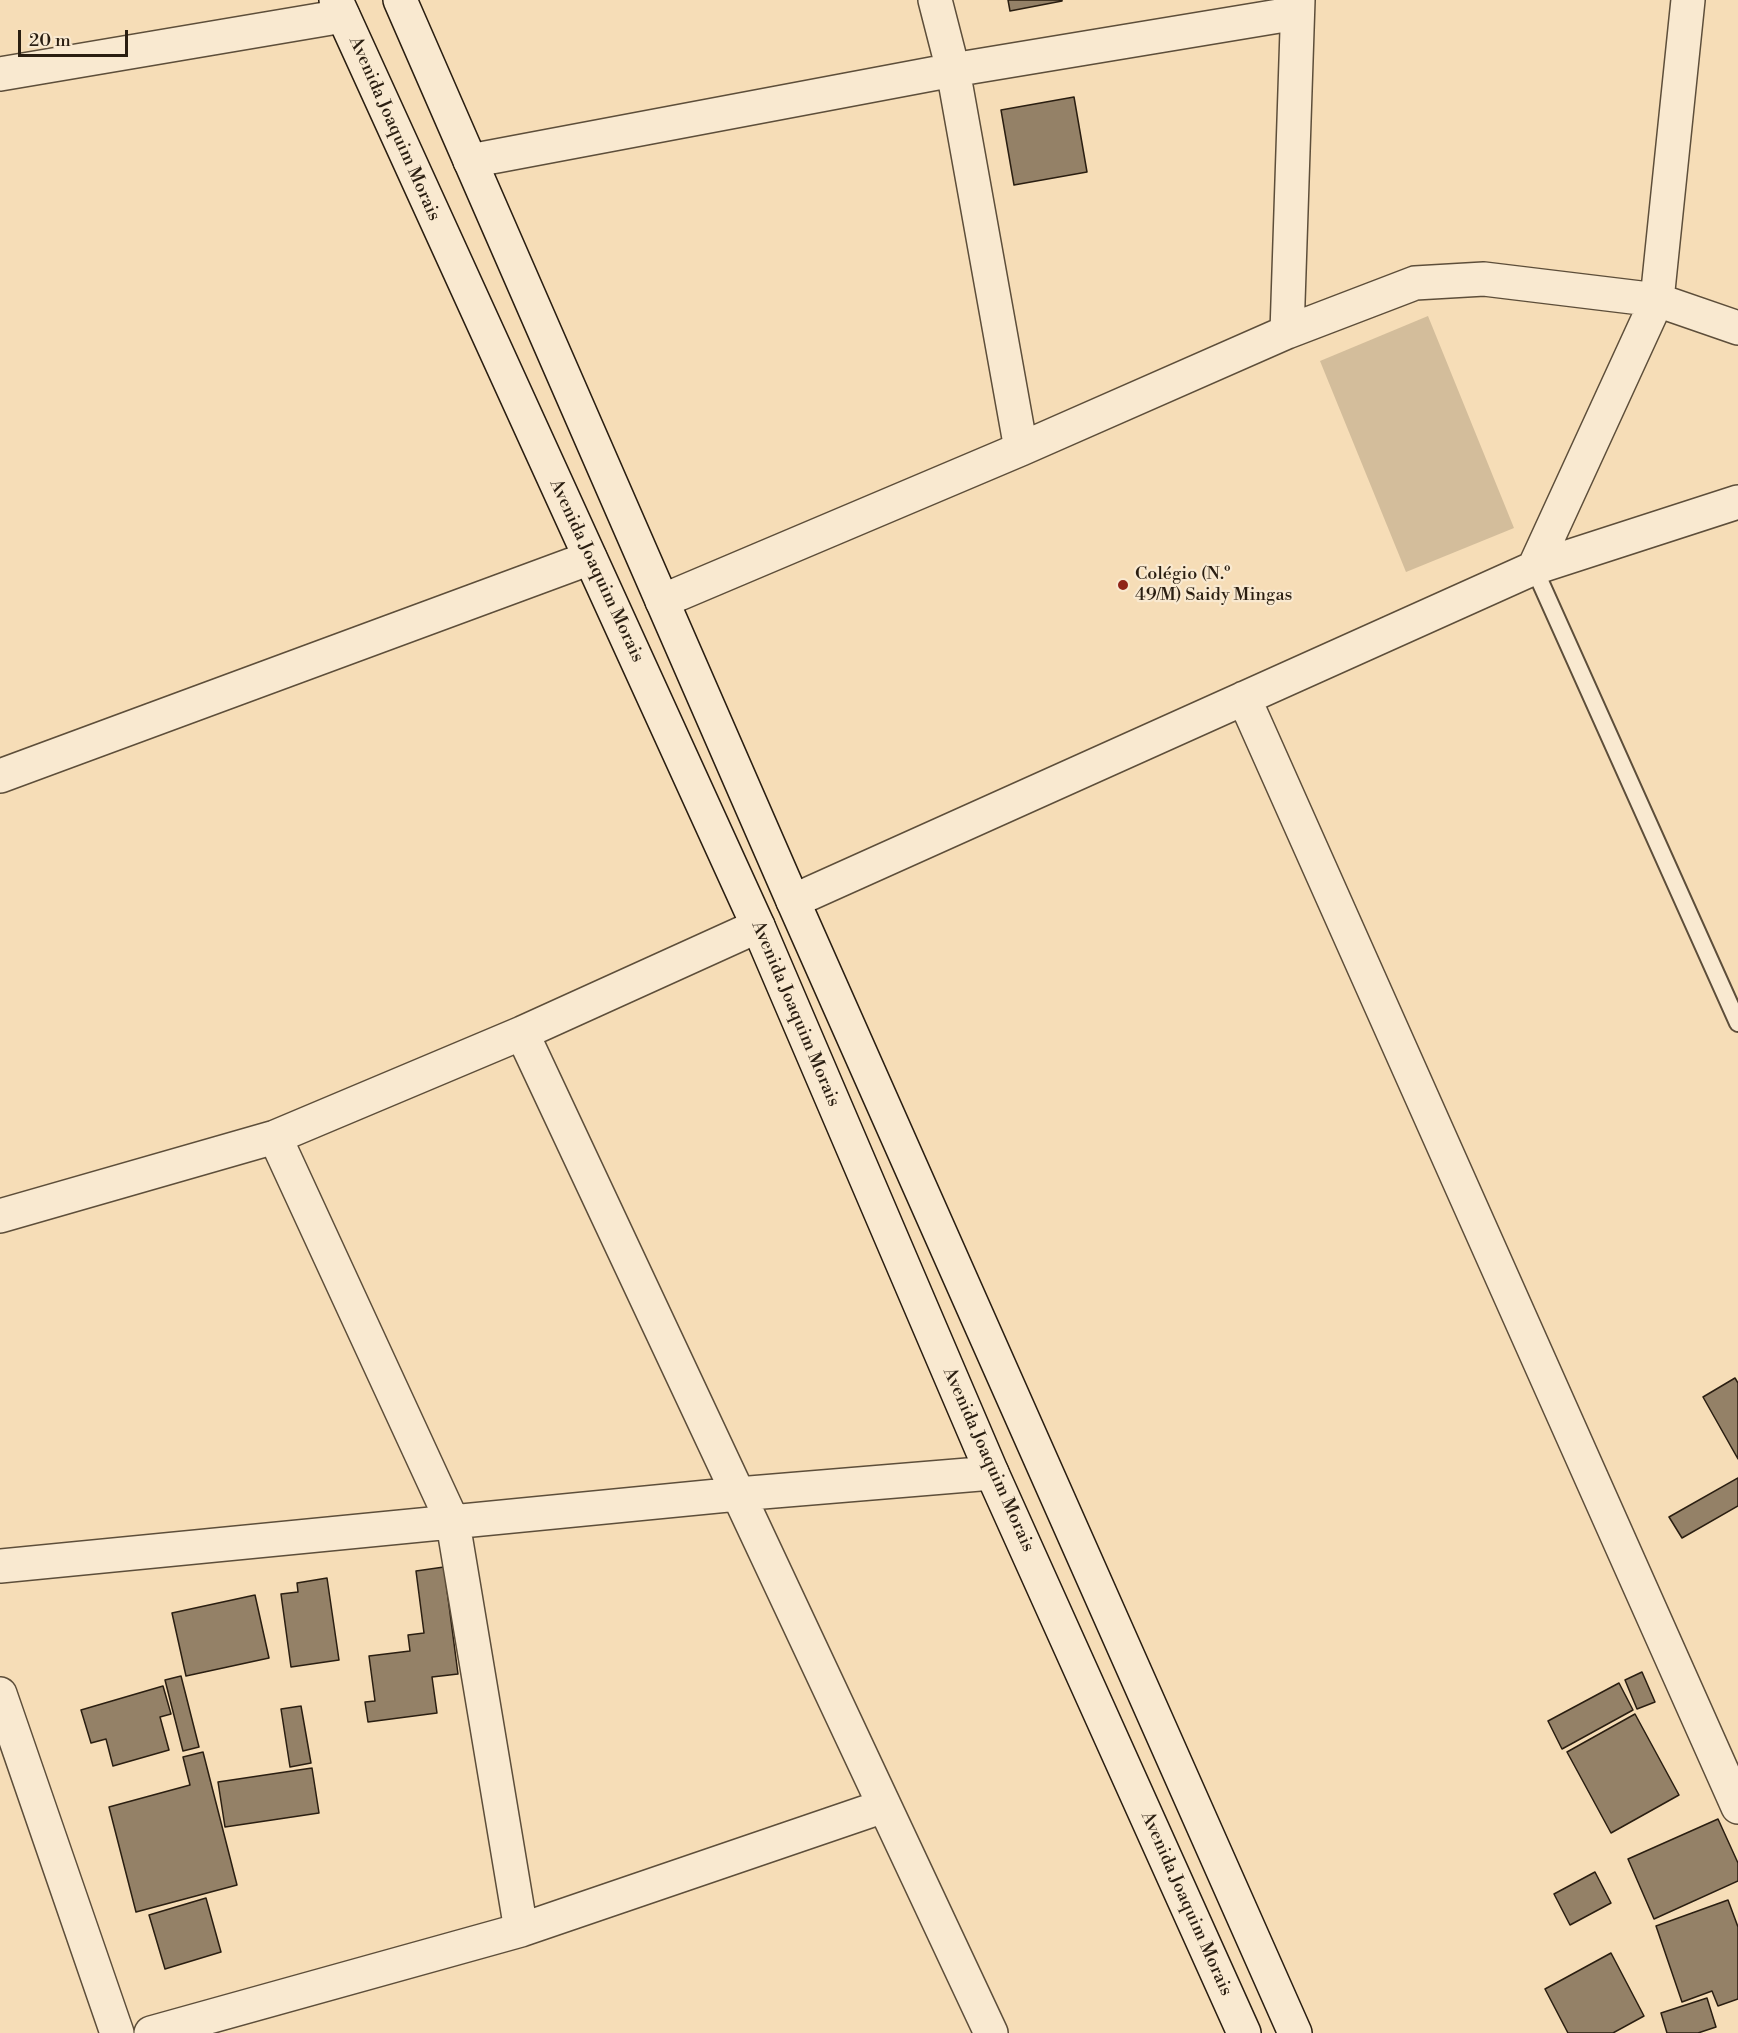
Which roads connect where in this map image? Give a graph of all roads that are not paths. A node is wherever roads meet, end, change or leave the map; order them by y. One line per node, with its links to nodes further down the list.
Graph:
1 (399, 0): 8 (street)
2 (935, 0): 6 (street)
3 (1688, 0): 9 (street)
4 (1298, 7): 6 (street); 11 (street)
5 (340, 8): 7 (street); 14 (street, Avenida Joaquim Morais)
6 (953, 70): 8 (street); 12 (street)
7 (0, 74)
8 (470, 161): 16 (street)
9 (1657, 300): 10 (street); 11 (street); 15 (street)
10 (1738, 328)
11 (1287, 332): 12 (street)
12 (1021, 449): 16 (street)
13 (1738, 502): 15 (street)
14 (590, 558): 18 (street); 20 (street, Avenida Joaquim Morais)
15 (1534, 568): 17 (street); 21 (lane)
16 (662, 601): 19 (street)
17 (1244, 698): 19 (street); 31 (street)
18 (0, 776)
19 (793, 901): 37 (street)
20 (758, 926): 22 (street); 25 (street, Avenida Joaquim Morais)
21 (1738, 1023)
22 (522, 1033): 23 (street); 26 (street)
23 (275, 1137): 24 (street); 27 (street)
24 (0, 1216)
25 (992, 1473): 26 (street); 36 (street, Avenida Joaquim Morais)
26 (738, 1494): 27 (street); 30 (street)
27 (453, 1523): 28 (street); 32 (street)
28 (0, 1566)
29 (0, 1694): 33 (street)
30 (884, 1806): 32 (street); 35 (street)
31 (1738, 1807)
32 (521, 1930): 34 (street)
33 (117, 2033)
34 (151, 2033)
35 (991, 2033)
36 (1244, 2033)
37 (1295, 2033)

